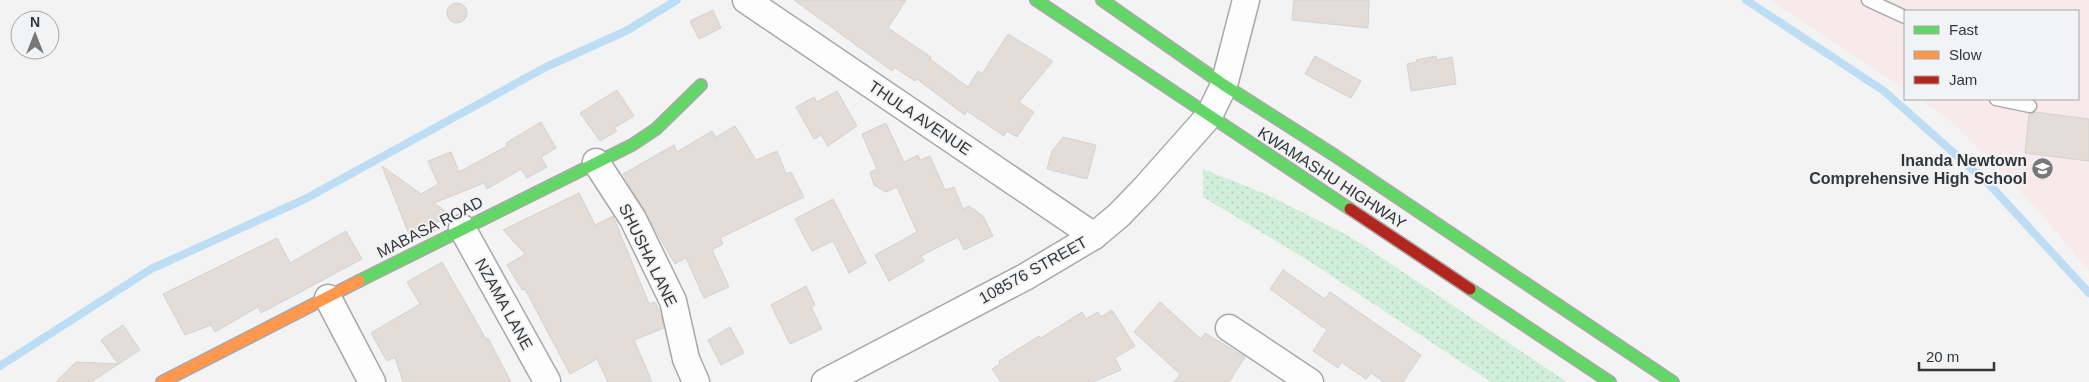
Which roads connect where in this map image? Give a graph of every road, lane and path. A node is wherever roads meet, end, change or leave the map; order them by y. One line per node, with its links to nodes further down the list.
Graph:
1 (746, 0): 14 (street, THULA AVENUE)
2 (1036, 0): 11 (main road, KWAMASHU HIGHWAY)
3 (1102, 0): 8 (main road, KWAMASHU HIGHWAY)
4 (1246, 0): 8 (street, 108576 STREET)
5 (1868, 0): 6 (lane)
6 (1904, 17)
7 (701, 85): 12 (main road, MABASA ROAD)
8 (1224, 85): 11 (street, 108576 STREET); 25 (main road, KWAMASHU HIGHWAY)
9 (2001, 100): 10 (lane)
10 (2030, 106)
11 (1208, 116): 14 (street, 108576 STREET); 24 (main road, KWAMASHU HIGHWAY)
12 (596, 162): 13 (main road, MABASA ROAD); 21 (street, SHUSHA LANE)
13 (462, 228): 15 (main road, MABASA ROAD); 18 (street, NZAMA LANE)
14 (1094, 236): 22 (street, 108576 STREET)
15 (328, 298): 17 (main road, MABASA ROAD); 20 (street)
16 (1229, 328): 23 (street)
17 (192, 375): 19 (main road, MABASA ROAD)
18 (547, 381)
19 (162, 382)
20 (372, 382)
21 (696, 382)
22 (825, 382)
23 (1310, 382)
24 (1610, 382)
25 (1673, 382)

